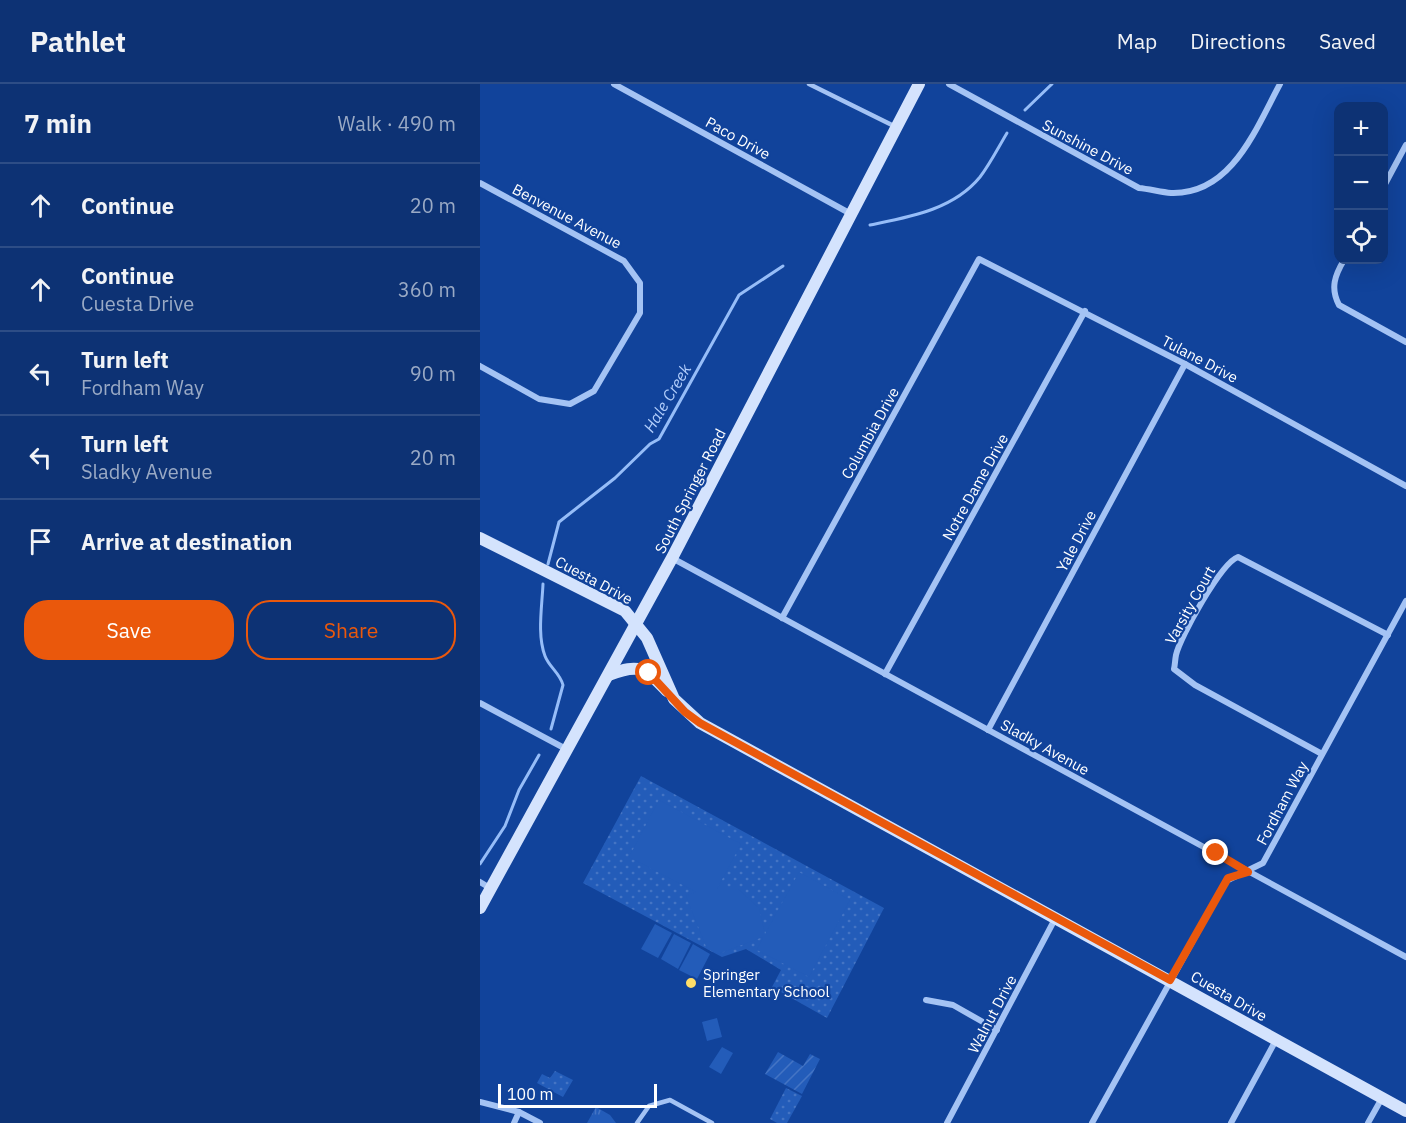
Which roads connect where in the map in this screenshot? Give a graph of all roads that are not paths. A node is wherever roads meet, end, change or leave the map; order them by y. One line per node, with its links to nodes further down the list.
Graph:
1 (614, 84): 10 (street, Paco Drive)
2 (809, 84): 6 (lane)
3 (919, 84): 6 (street, South Springer Road)
4 (949, 84): 5 (street, Sunshine Drive)
5 (1280, 84)
6 (897, 128): 10 (street, South Springer Road)
7 (1406, 145): 8 (street)
8 (1388, 177)
9 (480, 183): 16 (street, Benvenue Avenue)
10 (851, 214): 19 (street, South Springer Road)
11 (979, 260): 13 (street, Tulane Drive); 21 (street, Columbia Drive)
12 (1342, 264): 14 (street)
13 (1085, 311): 15 (street, Tulane Drive); 24 (street, Notre Dame Drive)
14 (1406, 342)
15 (1185, 364): 17 (street, Tulane Drive); 28 (street, Yale Drive)
16 (480, 366)
17 (1406, 486)
18 (480, 538): 22 (street, Cuesta Drive)
19 (672, 558): 21 (street, Sladky Avenue); 22 (street, South Springer Road)
20 (1406, 601): 23 (street, Fordham Way)
21 (783, 618): 24 (street, Sladky Avenue)
22 (637, 624): 25 (street, South Springer Road); 26 (street, Cuesta Drive)
23 (1388, 635): 30 (street, Fordham Way); 30 (street, Varsity Court)
24 (885, 674): 28 (street, Sladky Avenue)
25 (609, 675): 26 (street); 29 (street, South Springer Road)
26 (674, 699): 34 (street, Cuesta Drive)
27 (480, 703): 29 (street)
28 (988, 730): 31 (street, Sladky Avenue)
29 (566, 749): 32 (street, South Springer Road)
30 (1322, 754): 31 (street, Fordham Way)
31 (1248, 872): 35 (street, Sladky Avenue); 36 (street, Fordham Way)
32 (485, 885): 33 (street, South Springer Road)
33 (480, 908)
34 (1056, 917): 36 (street, Cuesta Drive); 38 (street, Walnut Drive)
35 (1406, 957)
36 (1170, 980): 39 (street, Cuesta Drive); 49 (street, Fordham Way)
37 (926, 1000): 38 (street)
38 (997, 1030): 48 (street, Walnut Drive)
39 (1276, 1040): 40 (street, Cuesta Drive); 50 (street)
40 (1382, 1098): 42 (street, Cuesta Drive); 51 (street)
41 (480, 1102): 43 (street)
42 (1406, 1111)
43 (519, 1112): 44 (street); 45 (street)
44 (514, 1123)
45 (540, 1123)
46 (637, 1123): 47 (lane)
47 (712, 1123)
48 (947, 1123)
49 (1092, 1123)
50 (1231, 1123)
51 (1368, 1123)

